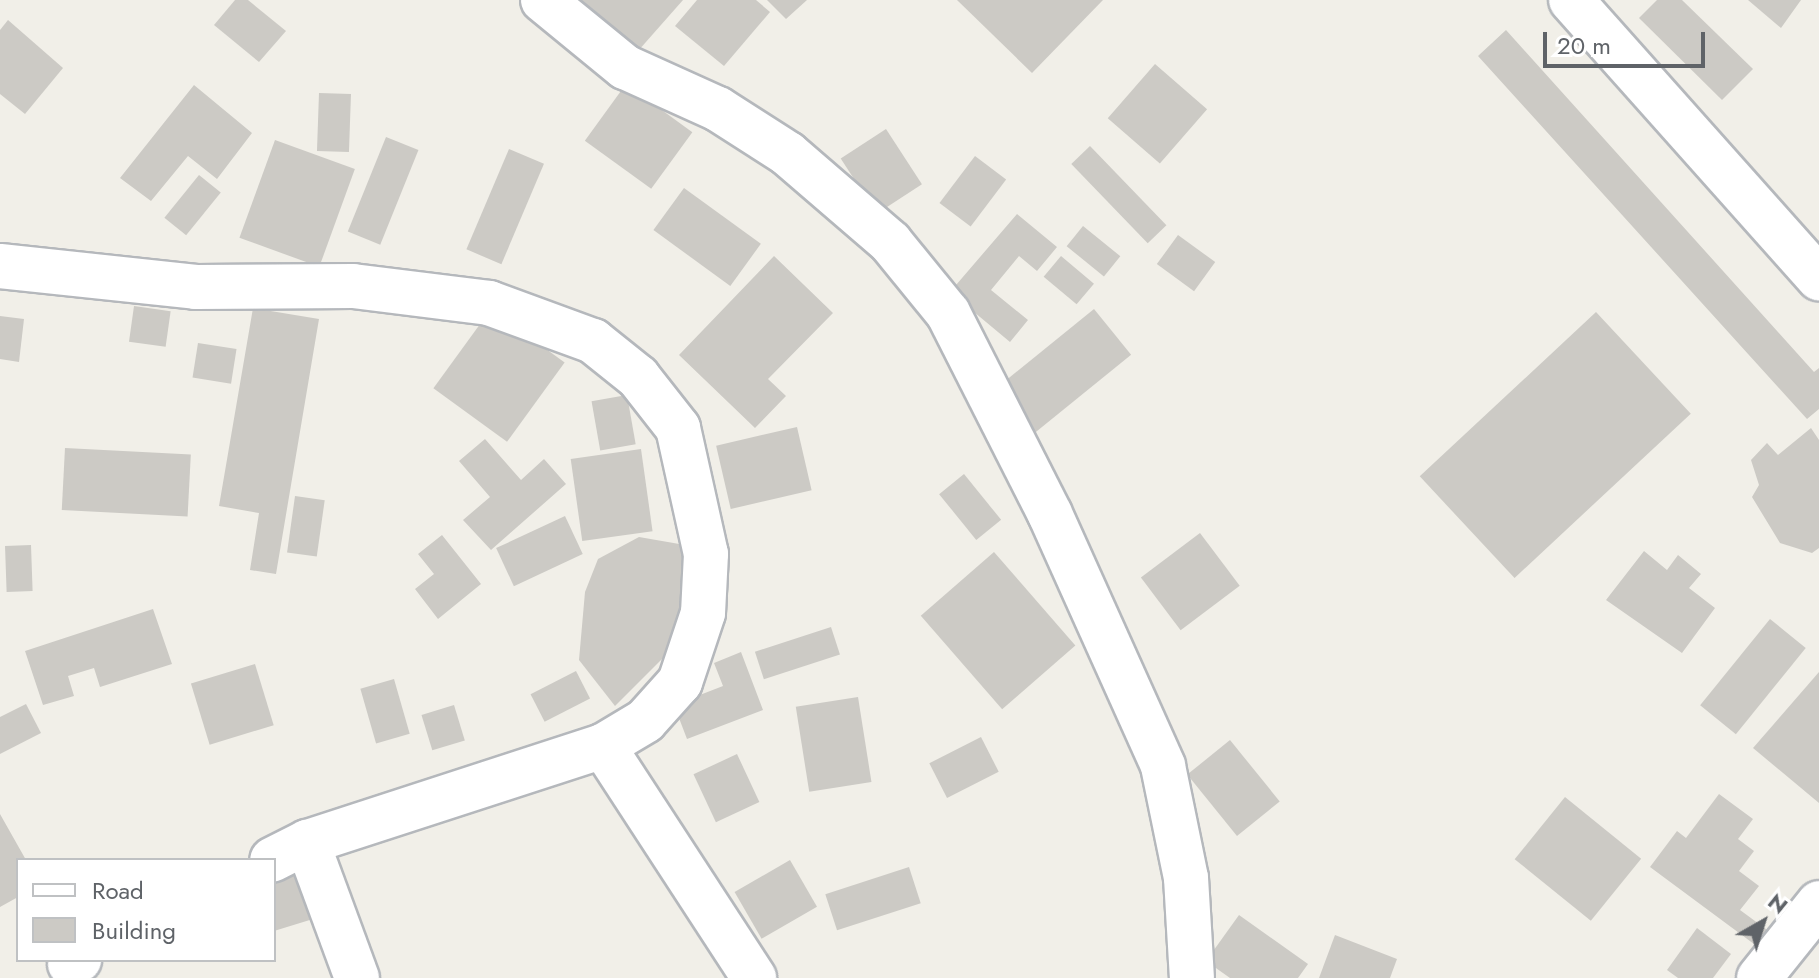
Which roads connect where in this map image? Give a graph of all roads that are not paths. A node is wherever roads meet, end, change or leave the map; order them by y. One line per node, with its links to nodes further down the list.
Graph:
1 (543, 0): 10 (street)
2 (1571, 0): 4 (street)
3 (0, 266): 5 (street)
4 (1819, 278)
5 (603, 746): 6 (street); 9 (street)
6 (289, 851): 8 (street)
7 (1819, 903): 11 (street)
8 (357, 978)
9 (754, 978)
10 (1192, 978)
11 (1759, 978)

